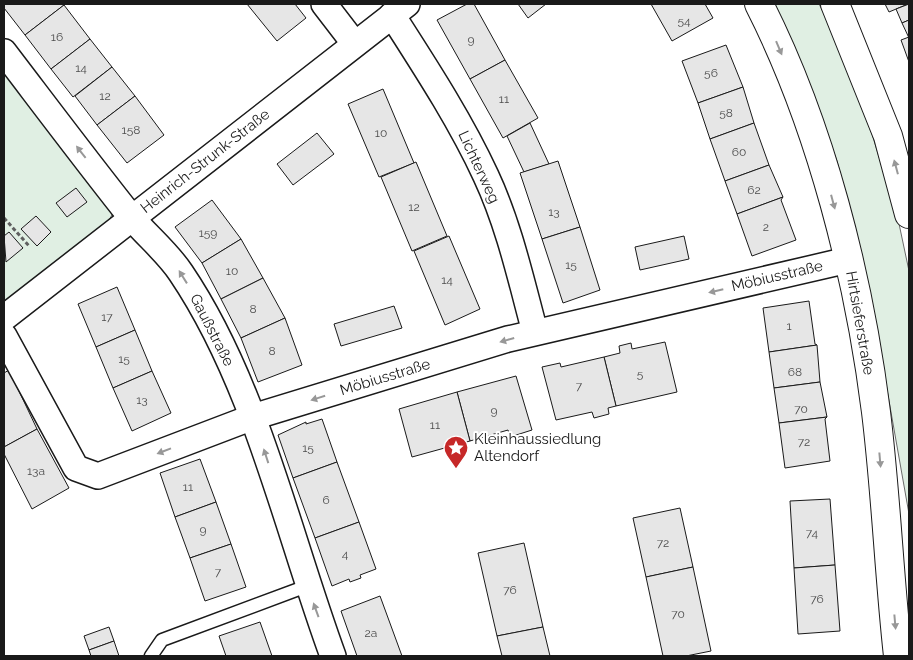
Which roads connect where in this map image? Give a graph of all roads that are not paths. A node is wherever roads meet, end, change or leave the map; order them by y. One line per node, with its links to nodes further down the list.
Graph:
1 (324, 4): 5 (street)
2 (759, 4): 9 (main road, Hirtsieferstraße, one-way to 9)
3 (836, 4): 7 (main road, one-way to 3)
4 (399, 9): 5 (street, Heinrich-Strunk-Straße); 11 (street, Lichterweg)
5 (354, 43): 8 (street, Heinrich-Strunk-Straße)
6 (4, 52): 8 (street, Gaußstraße, one-way to 6)
7 (909, 214)
8 (132, 218): 10 (street, Heinrich-Strunk-Straße); 13 (street, Gaußstraße, one-way to 8)
9 (848, 260): 11 (street, Möbiusstraße, one-way to 11); 17 (main road, Hirtsieferstraße, one-way to 17)
10 (4, 318)
11 (535, 332): 13 (street, Möbiusstraße, one-way to 13)
12 (4, 336): 13 (street, Möbiusstraße, one-way to 12)
13 (253, 417): 14 (street, Gaußstraße, one-way to 13)
14 (307, 586): 15 (lane); 16 (street, Gaußstraße, one-way to 14)
15 (151, 656)
16 (333, 656)
17 (898, 656)

